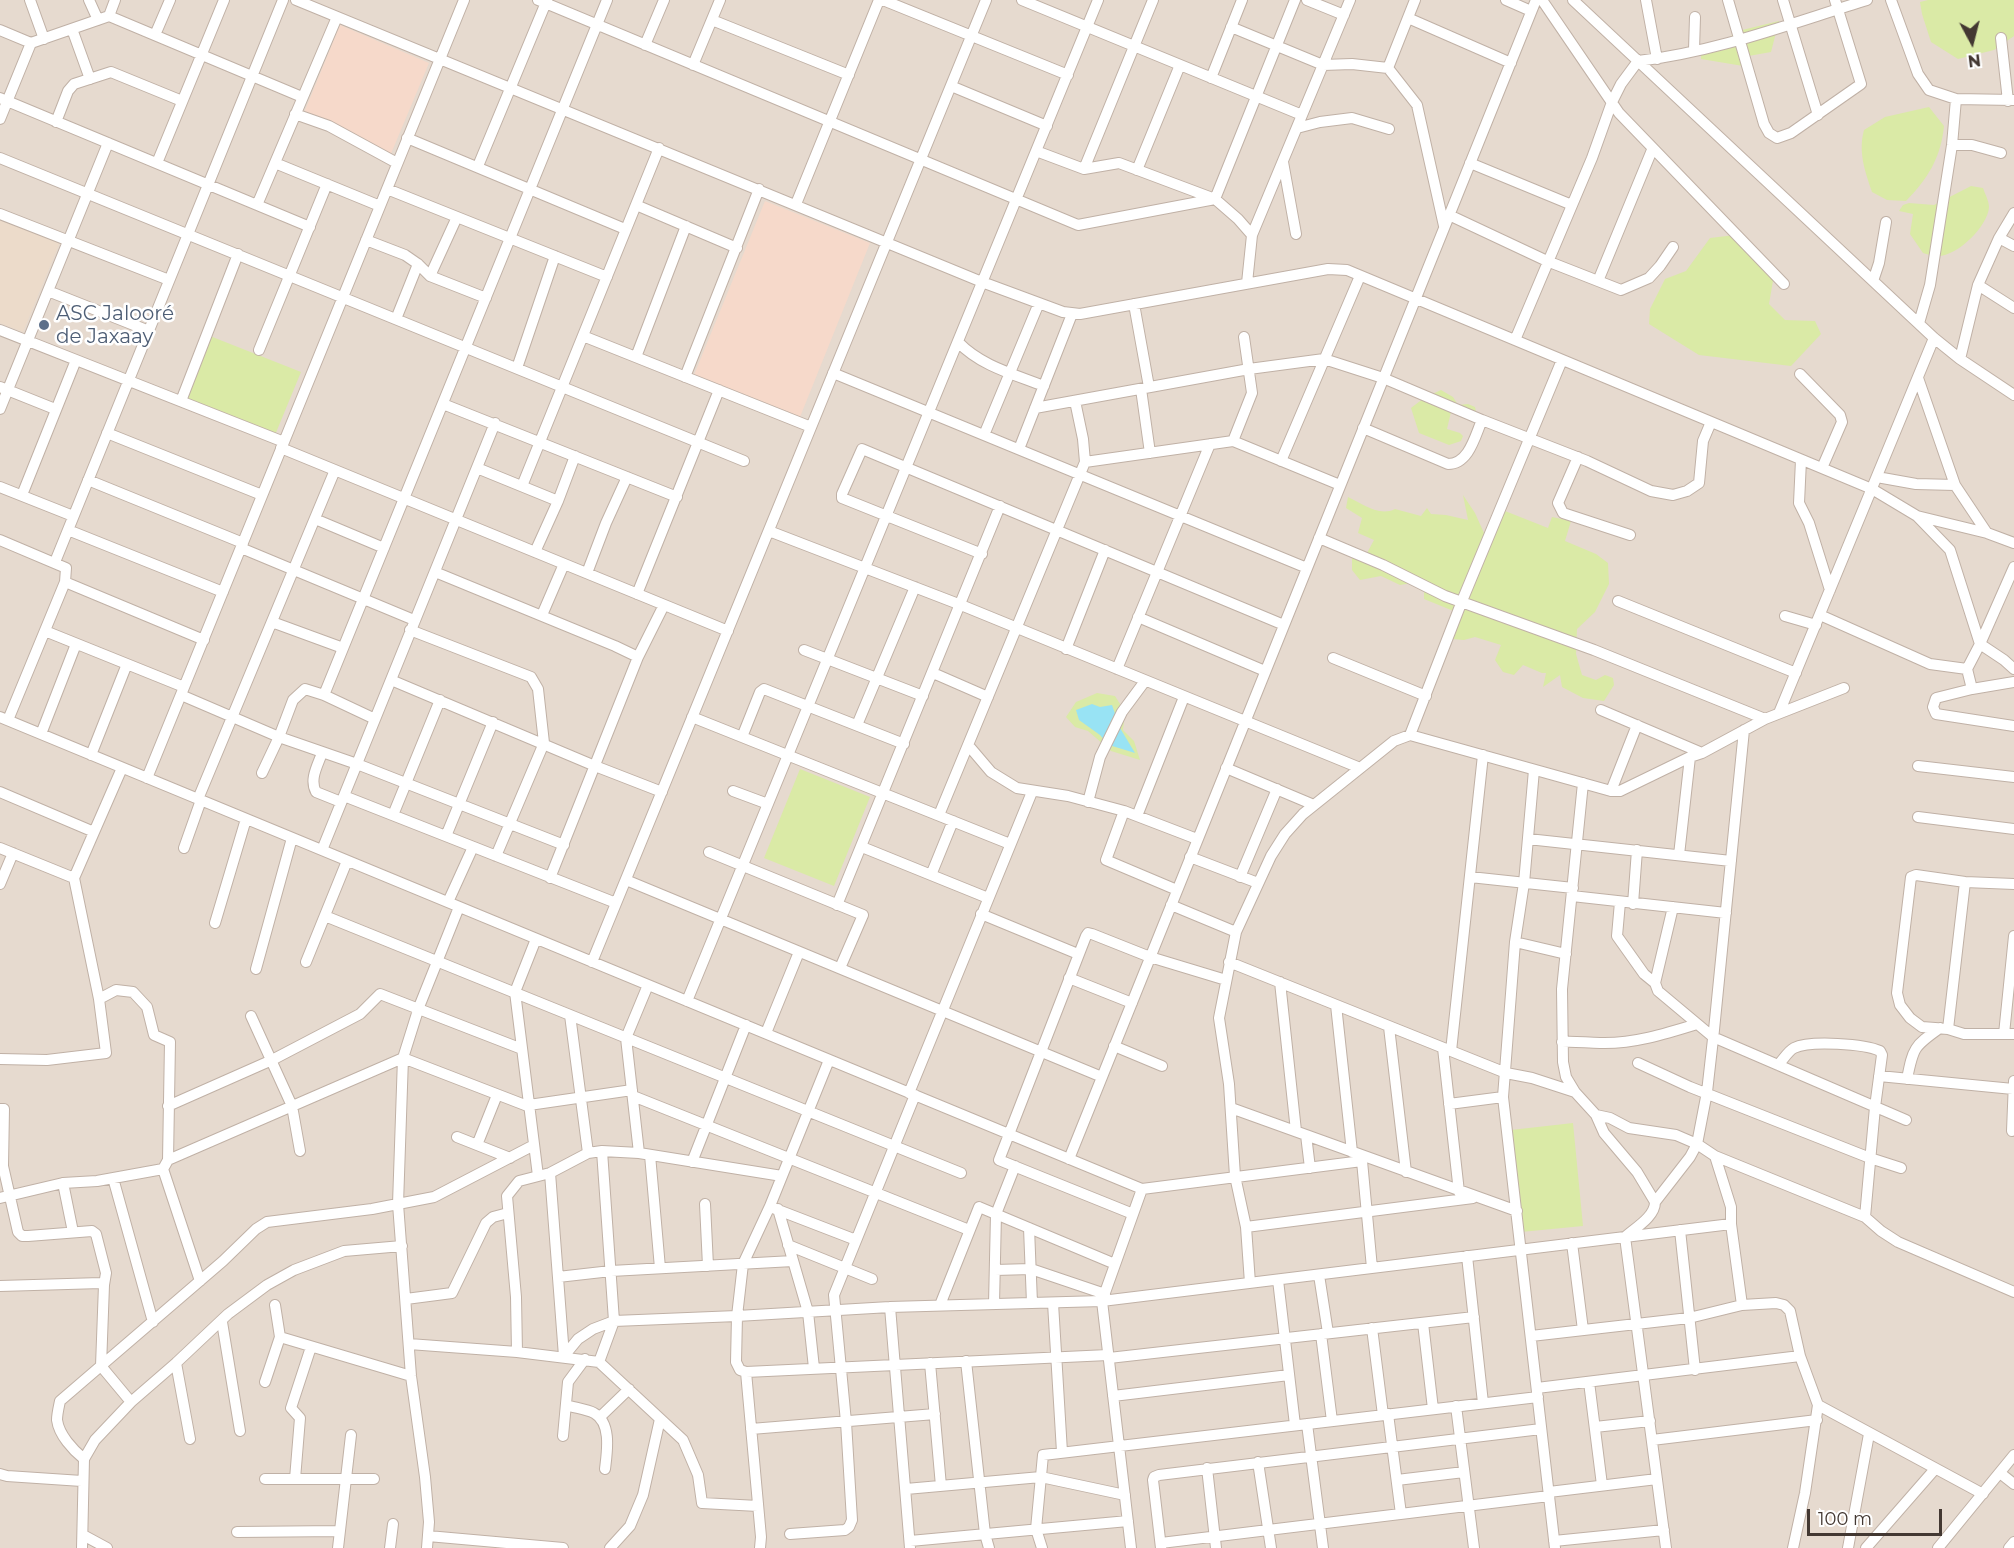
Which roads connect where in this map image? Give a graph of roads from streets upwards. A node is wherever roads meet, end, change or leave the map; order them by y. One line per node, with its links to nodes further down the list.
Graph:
1 (30, 0): 50 (street)
2 (89, 0): 39 (street)
3 (115, 0): 35 (street)
4 (170, 0): 47 (street)
5 (224, 0): 57 (street)
6 (283, 0): 68 (street)
7 (296, 0): 36 (street)
8 (464, 0): 58 (street)
9 (607, 0): 42 (street)
10 (664, 0): 53 (street)
11 (720, 0): 40 (street)
12 (881, 0): 48 (street); 66 (street)
13 (986, 0): 48 (street)
14 (1022, 0): 43 (street)
15 (1098, 0): 43 (street)
16 (1153, 0): 54 (street)
17 (1242, 0): 44 (street)
18 (1295, 0): 55 (street)
19 (1307, 0): 34 (street)
20 (1350, 0): 34 (street)
21 (1415, 0): 38 (street)
22 (1506, 0): 33 (street)
23 (1536, 0): 33 (street)
24 (1542, 0): 79 (street)
25 (1573, 0): 60 (street)
26 (1646, 0): 59 (street)
27 (1728, 0): 51 (street)
28 (1783, 0): 41 (street)
29 (1867, 0): 32 (street)
30 (1890, 0): 75 (street)
31 (544, 1): 42 (street); 72 (street)
32 (1836, 4): 41 (street); 83 (street)
33 (1531, 11): 61 (street)
34 (1344, 15): 64 (street)
35 (109, 16): 39 (street); 47 (street)
36 (337, 17): 58 (street); 74 (street)
37 (1695, 17): 56 (street)
38 (1408, 18): 61 (street); 65 (street)
39 (98, 20): 45 (street)
40 (712, 20): 62 (street); 66 (street)
41 (1790, 24): 51 (street); 83 (street)
42 (597, 25): 53 (street); 80 (street)
43 (1087, 27): 54 (street); 67 (street)
44 (1231, 27): 55 (street); 69 (street)
45 (72, 29): 50 (street); 70 (street)
46 (0, 30): 52 (street)
47 (155, 35): 57 (street)
48 (971, 36): 67 (street); 71 (street)
49 (2001, 38): 78 (street)
50 (44, 39): 52 (street)
51 (1739, 39): 56 (street); 83 (street)
52 (31, 43): 76 (street)
53 (645, 45): 62 (street)
54 (1134, 46): 63 (street); 105 (street)
55 (1276, 46): 64 (street); 73 (street)
56 (1694, 50): 59 (street)
57 (201, 54): 68 (street); 77 (street)
58 (440, 59): 72 (street); 90 (street)
59 (1657, 59): 60 (street)
60 (1638, 61): 79 (street); 150 (street)
61 (1511, 63): 103 (street)
62 (693, 65): 86 (street)
63 (1180, 65): 69 (street); 106 (street)
64 (1323, 65): 65 (street); 82 (street)
65 (1388, 68): 126 (street)
66 (849, 75): 86 (street)
67 (1068, 75): 87 (street)
68 (252, 76): 74 (street); 107 (street)
69 (1210, 78): 73 (street)
70 (90, 79): 77 (street); 85 (street)
71 (951, 86): 87 (street); 98 (street)
72 (511, 88): 80 (street); 104 (street)
73 (1256, 96): 82 (street); 114 (street)
74 (302, 97): 81 (street)
75 (1956, 99): 78 (street); 92 (street)
76 (4, 100): 84 (street); 85 (street)
77 (182, 101): 100 (street)
78 (2011, 101)
79 (1612, 102): 94 (street); 118 (street)
80 (563, 109): 93 (street); 110 (street)
81 (296, 114): 101 (street); 102 (street)
82 (1302, 115): 88 (street)
83 (1818, 115)
84 (0, 119)
85 (56, 122): 91 (street)
86 (830, 122): 98 (street); 115 (street)
87 (1047, 126): 95 (street)
88 (1297, 128): 89 (street); 99 (street)
89 (1389, 129)
90 (407, 138): 102 (street); 104 (street)
91 (108, 143): 100 (street); 112 (street)
92 (1952, 145): 96 (street); 164 (street)
93 (659, 148): 111 (street); 117 (street)
94 (1652, 150): 149 (street); 153 (street)
95 (1036, 151): 105 (street); 113 (street)
96 (2001, 153)
97 (0, 158): 112 (street)
98 (921, 159): 113 (street); 136 (street)
99 (1283, 162): 130 (street); 131 (street)
100 (157, 163): 107 (street)
101 (276, 163): 108 (street); 116 (street)
102 (397, 163): 109 (street)
103 (1470, 163): 118 (street); 122 (street)
104 (478, 166): 110 (street)
105 (1084, 169): 106 (street)
106 (1137, 170): 114 (street)
107 (208, 184): 116 (street); 129 (street)
108 (327, 184): 119 (street); 127 (street)
109 (387, 189): 119 (street); 123 (street)
110 (531, 189): 128 (street); 133 (street)
111 (759, 189): 115 (street); 139 (street)
112 (87, 193): 129 (street); 134 (street)
113 (1016, 199): 114 (street); 151 (street)
114 (1215, 199): 130 (street)
115 (796, 204): 136 (street)
116 (258, 205): 127 (street)
117 (636, 205): 125 (street); 128 (street)
118 (1572, 205): 142 (street)
119 (380, 206): 135 (street)
120 (2014, 213): 132 (street)
121 (0, 214): 134 (street)
122 (1449, 215): 126 (street); 142 (street)
123 (457, 218): 133 (street); 145 (street)
124 (1886, 222): 150 (street)
125 (686, 226): 139 (street); 175 (street)
126 (1445, 226): 158 (street)
127 (310, 227): 144 (street)
128 (625, 229): 147 (street)
129 (188, 234): 140 (street); 148 (street)
130 (1252, 234): 152 (street)
131 (1296, 234)
132 (1999, 238): 137 (street); 154 (street)
133 (510, 239): 141 (street); 157 (street)
134 (68, 240): 148 (street); 155 (street)
135 (366, 240): 143 (street); 156 (street)
136 (887, 242): 151 (street); 182 (street)
137 (2014, 246)
138 (1673, 247): 149 (street)
139 (737, 248): 185 (street)
140 (238, 255): 144 (street); 195 (street)
141 (555, 256): 147 (street); 180 (street)
142 (1547, 261): 149 (street); 170 (street)
143 (418, 264): 145 (street); 163 (street)
144 (289, 276): 156 (street); 174 (street)
145 (430, 276): 157 (street)
146 (1360, 276): 152 (street); 158 (street); 177 (street)
147 (607, 277): 167 (street)
148 (169, 280): 166 (street)
149 (1598, 281)
150 (1873, 281): 164 (street)
151 (982, 282): 159 (street); 172 (street)
152 (1246, 283): 160 (street)
153 (1784, 284)
154 (1978, 285): 161 (street); 176 (street)
155 (48, 291): 166 (street); 171 (street)
156 (343, 297): 163 (street); 214 (street)
157 (486, 298): 173 (street)
158 (1415, 299): 170 (street); 186 (street)
159 (1039, 303): 162 (street); 183 (street)
160 (1134, 304): 162 (street); 191 (street)
161 (2014, 308)
162 (1072, 314): 189 (street)
163 (396, 319): 173 (street)
164 (1918, 323): 169 (street)
165 (0, 330): 171 (street)
166 (148, 331): 188 (street)
167 (583, 336): 175 (street); 190 (street)
168 (1244, 337): 181 (street)
169 (1934, 338): 176 (street); 187 (street)
170 (1515, 340): 179 (street)
171 (28, 341): 178 (street); 192 (street)
172 (958, 342): 183 (street); 201 (street)
173 (466, 347): 180 (street); 197 (street)
174 (259, 350)
175 (636, 357): 185 (street)
176 (1960, 358): 194 (street)
177 (1324, 359): 181 (street); 186 (street); 221 (street)
178 (76, 360): 188 (street); 200 (street)
179 (1563, 360): 203 (street); 209 (street)
180 (517, 368): 190 (street)
181 (1249, 369): 191 (street); 211 (street)
182 (834, 373): 201 (street); 205 (street)
183 (1010, 373): 189 (street); 208 (street)
184 (1800, 374): 225 (street)
185 (685, 376): 193 (street)
186 (1383, 378): 202 (street); 206 (street)
187 (1918, 378): 229 (street); 232 (street)
188 (128, 381): 195 (street); 207 (street)
189 (1044, 386): 198 (street)
190 (562, 387): 210 (street); 212 (street)
191 (1145, 388): 196 (street); 216 (street)
192 (4, 389): 199 (street); 200 (street)
193 (719, 390): 205 (street); 212 (street)
194 (2014, 395)
195 (181, 401): 214 (street)
196 (1075, 401): 198 (street); 222 (street)
197 (443, 404): 204 (street); 239 (street)
198 (1035, 408): 215 (street)
199 (0, 409)
200 (55, 409): 236 (street)
201 (929, 412): 208 (street); 223 (street)
202 (1482, 420): 206 (street); 209 (street)
203 (1711, 422): 218 (street); 219 (street)
204 (495, 423): 210 (street); 224 (street)
205 (811, 427): 250 (street)
206 (1363, 428): 231 (street)
207 (107, 433): 230 (street); 237 (street)
208 (984, 435): 215 (street)
209 (1529, 438): 218 (street); 276 (street)
210 (540, 441): 217 (street); 233 (street)
211 (1233, 441): 213 (street); 221 (street)
212 (698, 442): 220 (street); 238 (street)
213 (1210, 444): 216 (street); 244 (street)
214 (283, 445): 226 (street); 237 (street)
215 (1019, 449): 227 (street)
216 (1150, 453): 222 (street)
217 (575, 456): 228 (street); 240 (street)
218 (1578, 457): 252 (street)
219 (1801, 460): 225 (street); 272 (street)
220 (744, 461)
221 (1281, 461): 231 (street)
222 (1085, 462): 227 (street)
223 (906, 467): 241 (street); 243 (street); 243 (street)
224 (477, 468): 233 (street); 247 (street)
225 (1822, 468): 235 (street)
226 (335, 470): 239 (street); 246 (street)
227 (1080, 474): 244 (street); 249 (street)
228 (627, 477): 238 (street); 269 (street)
229 (1877, 477): 232 (street); 235 (street)
230 (88, 480): 242 (street); 256 (street)
231 (1340, 485): 253 (street)
232 (1955, 485): 251 (street)
233 (522, 486): 240 (street)
234 (0, 487): 236 (street)
235 (1872, 489): 245 (street); 272 (street)
236 (22, 495): 242 (street)
237 (262, 495): 256 (street)
238 (676, 497): 274 (street)
239 (404, 498): 247 (street); 257 (street)
240 (558, 501): 259 (street)
241 (1000, 506): 249 (street); 260 (street)
242 (74, 516): 248 (street)
243 (886, 516): 260 (street); 263 (street)
244 (1180, 516): 265 (street); 268 (street)
245 (1917, 516): 251 (street); 292 (street)
246 (315, 519): 257 (street); 266 (street)
247 (456, 520): 259 (street); 267 (street)
248 (68, 530): 261 (street); 273 (street)
249 (1057, 530): 258 (street); 287 (street)
250 (769, 531): 263 (street); 289 (street)
251 (1987, 533): 255 (street)
252 (1630, 535)
253 (1319, 538): 265 (street); 276 (street)
254 (0, 540): 261 (street)
255 (2014, 543)
256 (242, 545): 266 (street); 273 (street)
257 (384, 548): 275 (street)
258 (1105, 550): 268 (street); 294 (street)
259 (535, 552): 262 (street)
260 (982, 554): 279 (street)
261 (55, 562): 270 (street)
262 (564, 564): 269 (street); 280 (street)
263 (865, 567): 271 (street); 297 (street)
264 (2014, 567): 292 (street)
265 (1307, 568): 286 (street)
266 (294, 570): 275 (street); 284 (street)
267 (435, 572): 280 (street); 285 (street)
268 (1157, 572): 282 (street); 286 (street)
269 (587, 573): 274 (street)
270 (65, 582): 288 (street); 290 (street)
271 (915, 587): 279 (street); 306 (street)
272 (1830, 590): 283 (street)
273 (223, 592): 290 (street)
274 (637, 594): 278 (street)
275 (363, 598): 285 (street); 293 (street)
276 (1462, 601): 315 (street); 326 (street)
277 (1618, 601): 305 (street)
278 (664, 605): 289 (street); 296 (street)
279 (960, 605): 287 (street); 304 (street)
280 (542, 615): 296 (street)
281 (1785, 616): 283 (street)
282 (1138, 618): 300 (street); 303 (street)
283 (1818, 620): 301 (street); 305 (street)
284 (272, 622): 293 (street); 322 (street)
285 (412, 625): 307 (street); 337 (street)
286 (1284, 625): 303 (street)
287 (1016, 628): 294 (street); 316 (street)
288 (45, 631): 291 (street); 324 (street)
289 (728, 631): 323 (street)
290 (204, 640): 312 (street)
291 (76, 644): 299 (street); 333 (street)
292 (1980, 644): 301 (street); 302 (street)
293 (343, 648): 313 (street)
294 (1066, 649): 300 (street)
295 (804, 650): 297 (street)
296 (638, 657): 347 (street)
297 (828, 658): 306 (street); 319 (street)
298 (1333, 658): 315 (street)
299 (127, 664): 312 (street); 342 (street)
300 (1117, 669): 308 (street)
301 (1967, 669): 311 (street)
302 (2014, 669)
303 (1265, 671): 327 (street)
304 (933, 673): 314 (street); 316 (street)
305 (1796, 673): 321 (street)
306 (877, 678): 314 (street); 329 (street)
307 (391, 680): 318 (street); 325 (street)
308 (1145, 681): 317 (street); 367 (street)
309 (2014, 682): 311 (street)
310 (1844, 688): 321 (street)
311 (1972, 689): 331 (street)
312 (183, 691): 322 (street); 355 (street)
313 (324, 695): 325 (street); 335 (street)
314 (923, 696): 338 (street)
315 (1426, 696): 334 (street)
316 (988, 697): 339 (street)
317 (1184, 697): 327 (street); 374 (street)
318 (440, 700): 328 (street); 356 (street)
319 (808, 705): 329 (street); 336 (street); 343 (street)
320 (1601, 710): 330 (street)
321 (1779, 713): 326 (street)
322 (232, 716): 335 (street); 366 (street)
323 (692, 717): 336 (street); 362 (street)
324 (2, 719): 333 (street)
325 (375, 719): 346 (street)
326 (1765, 719): 332 (street)
327 (1245, 721): 350 (street); 351 (street)
328 (493, 722): 337 (street); 368 (street)
329 (857, 725): 338 (street)
330 (1637, 725): 341 (street); 360 (street)
331 (2014, 726)
332 (1744, 729): 341 (street); 400 (street)
333 (41, 734): 342 (street)
334 (1410, 735): 344 (street); 351 (street)
335 (279, 737): 340 (street); 353 (street)
336 (742, 737): 343 (street)
337 (544, 743): 347 (street); 378 (street)
338 (904, 744): 364 (street)
339 (968, 745): 363 (street); 373 (street)
340 (322, 753): 346 (street); 365 (street)
341 (1702, 753): 345 (street)
342 (91, 755): 349 (street)
343 (788, 755): 364 (street); 369 (street)
344 (1483, 755): 352 (street); 404 (street)
345 (1690, 757): 360 (street); 396 (street)
346 (357, 764): 356 (street); 365 (street)
347 (595, 766): 362 (street); 387 (street)
348 (1918, 766): 354 (street)
349 (122, 768): 355 (street); 380 (street)
350 (1226, 768): 358 (street); 383 (street)
351 (1360, 768): 370 (street)
352 (1534, 770): 357 (street); 384 (street)
353 (262, 773)
354 (2014, 777)
355 (147, 778): 366 (street)
356 (406, 783): 368 (street); 372 (street)
357 (1583, 783): 360 (street); 386 (street)
358 (1277, 789): 370 (street); 403 (street)
359 (733, 791): 369 (street)
360 (1611, 791)
361 (0, 792): 380 (street)
362 (662, 792): 407 (street)
363 (1032, 792): 367 (street); 385 (street)
364 (884, 793): 373 (street); 389 (street)
365 (343, 799): 372 (street); 392 (street)
366 (200, 800): 376 (street); 391 (street)
367 (1088, 802): 371 (street)
368 (459, 804): 378 (street); 381 (street)
369 (768, 804): 401 (street)
370 (1314, 805): 411 (street)
371 (1124, 811): 374 (street); 413 (street)
372 (393, 815): 381 (street)
373 (939, 815): 377 (street)
374 (1137, 816): 383 (street)
375 (1918, 817): 379 (street)
376 (246, 819): 382 (street); 428 (street)
377 (953, 821): 385 (street); 402 (street)
378 (509, 824): 387 (street); 397 (street)
379 (2014, 829)
380 (94, 832): 405 (street)
381 (446, 836): 388 (street)
382 (292, 838): 392 (street); 442 (street)
383 (1197, 839): 398 (street)
384 (1528, 839): 386 (street); 409 (street)
385 (1010, 844): 415 (street)
386 (1577, 844): 393 (street); 414 (street)
387 (564, 845): 406 (street)
388 (473, 847): 397 (street); 416 (street)
389 (862, 847): 402 (street); 419 (street)
390 (0, 848): 395 (street)
391 (184, 848)
392 (322, 850): 399 (street)
393 (1637, 850): 396 (street); 420 (street)
394 (709, 852): 401 (street)
395 (13, 853): 405 (street); 410 (street)
396 (1679, 855): 400 (street)
397 (496, 856): 406 (street)
398 (1190, 857): 403 (street); 413 (street)
399 (347, 861): 416 (street); 426 (street)
400 (1731, 861): 424 (street)
401 (741, 866): 419 (street); 427 (street)
402 (931, 875): 415 (street)
403 (1240, 877): 411 (street)
404 (1470, 877): 409 (street); 468 (street)
405 (74, 878): 449 (street)
406 (550, 878): 418 (street)
407 (626, 880): 418 (street); 427 (street)
408 (1965, 882): 412 (street); 460 (street); 460 (street)
409 (1524, 883): 414 (street); 432 (street)
410 (0, 884)
411 (1258, 884): 429 (street)
412 (2014, 884)
413 (1177, 890): 421 (street)
414 (1572, 892): 417 (street); 435 (street)
415 (988, 898): 425 (street)
416 (448, 902): 422 (street)
417 (1620, 902): 420 (street); 446 (street)
418 (616, 903): 439 (street)
419 (837, 904): 441 (street)
420 (1634, 904): 423 (street)
421 (1171, 905): 429 (street); 436 (street)
422 (459, 907): 431 (street); 438 (street)
423 (1673, 907): 424 (street); 446 (street)
424 (1726, 913): 463 (street)
425 (981, 914): 434 (street); 454 (street)
426 (325, 916): 437 (street); 438 (street)
427 (720, 919): 433 (street); 450 (street)
428 (215, 923)
429 (1236, 932): 440 (street)
430 (2014, 937): 462 (street)
431 (536, 939): 439 (street); 448 (street)
432 (1515, 942): 435 (street); 477 (street)
433 (800, 952): 441 (street); 461 (street)
434 (1078, 954): 436 (street); 443 (street)
435 (1566, 954): 465 (street)
436 (1150, 957): 444 (street); 451 (street)
437 (306, 962)
438 (437, 962): 448 (street); 453 (street)
439 (592, 962): 447 (street)
440 (1229, 962): 444 (street); 445 (street)
441 (840, 968): 454 (street)
442 (256, 969)
443 (1069, 978): 451 (street); 469 (street)
444 (1226, 980): 495 (street)
445 (1280, 982): 452 (street); 501 (street)
446 (1654, 982): 457 (street)
447 (648, 985): 450 (street); 464 (street)
448 (515, 992): 455 (street); 467 (street)
449 (99, 999): 471 (street); 491 (street)
450 (687, 1001): 458 (street)
451 (1132, 1003): 466 (street)
452 (1336, 1005): 459 (street); 512 (street)
453 (419, 1008): 467 (street); 470 (street); 472 (street)
454 (942, 1011): 469 (street); 486 (street)
455 (570, 1015): 464 (street); 489 (street)
456 (251, 1016): 472 (street)
457 (1697, 1024): 463 (street); 465 (street)
458 (746, 1025): 461 (street); 480 (street)
459 (1389, 1027): 468 (street); 526 (street)
460 (1944, 1029): 462 (street); 481 (street)
461 (766, 1034): 473 (street)
462 (2009, 1034)
463 (1713, 1037): 475 (street); 484 (street)
464 (626, 1038): 480 (street); 485 (street)
465 (1562, 1042): 483 (street)
466 (1114, 1046): 476 (street); 479 (street)
467 (522, 1049): 493 (street)
468 (1447, 1050): 477 (street); 490 (street)
469 (1041, 1052): 479 (street); 503 (street)
470 (403, 1058): 487 (street); 492 (street); 539 (street)
471 (0, 1059)
472 (272, 1060): 491 (street); 492 (street)
473 (829, 1060): 486 (street); 497 (street)
474 (1638, 1063): 484 (street)
475 (1778, 1065): 478 (street); 494 (street)
476 (1162, 1066)
477 (1506, 1073): 483 (street); 488 (street)
478 (1880, 1076): 481 (street); 494 (street)
479 (1102, 1077): 519 (street)
480 (725, 1078): 497 (street); 500 (street)
481 (1907, 1079): 482 (street)
482 (2014, 1085): 502 (street)
483 (1575, 1092): 498 (street)
484 (1707, 1092): 506 (street); 517 (street)
485 (632, 1093): 489 (street); 500 (street); 514 (street)
486 (912, 1094): 503 (street); 509 (street)
487 (497, 1095): 493 (street); 507 (street)
488 (1503, 1097): 490 (street); 543 (street)
489 (582, 1098): 493 (street); 513 (street)
490 (1449, 1104): 534 (street)
491 (168, 1106): 522 (street)
492 (292, 1106): 511 (street); 522 (street)
493 (529, 1106): 508 (street)
494 (1875, 1107): 499 (street); 517 (street)
495 (1231, 1108): 501 (street); 530 (street)
496 (0, 1109): 536 (street)
497 (808, 1112): 509 (street); 518 (street)
498 (1596, 1115): 506 (street); 538 (street)
499 (1906, 1120)
500 (706, 1125): 518 (street); 521 (street)
501 (1296, 1131): 504 (street)
502 (2012, 1131)
503 (1009, 1134): 519 (street); 523 (street)
504 (1306, 1135): 512 (street); 524 (street)
505 (458, 1137): 507 (street)
506 (1697, 1144): 515 (street); 538 (street)
507 (477, 1145): 516 (street)
508 (534, 1145): 516 (street); 528 (street)
509 (895, 1146): 527 (street); 535 (street)
510 (602, 1150): 513 (street); 514 (street); 570 (street)
511 (300, 1151)
512 (1352, 1152): 520 (street)
513 (588, 1153): 528 (street)
514 (644, 1154): 521 (street); 565 (street)
515 (1715, 1155): 547 (street); 548 (street)
516 (510, 1158): 539 (street)
517 (1870, 1158): 525 (street); 547 (street)
518 (789, 1159): 529 (street); 535 (street)
519 (1069, 1159): 533 (street)
520 (1363, 1159): 524 (street); 526 (street); 542 (street)
521 (692, 1162): 529 (street)
522 (165, 1164): 531 (street); 575 (street)
523 (1015, 1166): 545 (street); 546 (street)
524 (1310, 1168): 530 (street)
525 (1901, 1168)
526 (1406, 1172): 534 (street)
527 (960, 1173)
528 (544, 1175): 544 (street); 572 (street)
529 (782, 1176): 541 (street)
530 (1235, 1176): 533 (street); 549 (street)
531 (112, 1178): 532 (street); 595 (street)
532 (63, 1183): 536 (street); 553 (street)
533 (1142, 1189): 546 (street)
534 (1460, 1192): 537 (street)
535 (876, 1193): 551 (street); 555 (street)
536 (5, 1197): 553 (street)
537 (1476, 1198): 542 (street); 543 (street)
538 (1655, 1202): 554 (street)
539 (398, 1204): 558 (street); 575 (street)
540 (705, 1204): 564 (street)
541 (774, 1208): 555 (street); 557 (street); 562 (street)
542 (1367, 1211): 549 (street); 567 (street)
543 (1516, 1211): 559 (street)
544 (508, 1213): 581 (street); 607 (street)
545 (996, 1214): 550 (street); 551 (street); 569 (street)
546 (1133, 1214): 563 (street)
547 (1865, 1217): 579 (street)
548 (1731, 1224): 552 (street); 587 (street)
549 (1246, 1227): 576 (street)
550 (1029, 1228): 563 (street); 568 (street)
551 (969, 1230): 586 (street)
552 (1680, 1230): 554 (street); 593 (street)
553 (72, 1232): 577 (street)
554 (1625, 1237): 556 (street); 598 (street)
555 (856, 1240): 566 (street)
556 (1572, 1244): 559 (street); 600 (street)
557 (788, 1245): 561 (street); 566 (street)
558 (402, 1246): 581 (street); 596 (street)
559 (1521, 1250): 560 (street); 602 (street)
560 (1467, 1256): 567 (street); 592 (street)
561 (793, 1261): 562 (street); 590 (street)
562 (743, 1264): 564 (street); 591 (street)
563 (1115, 1264): 580 (street)
564 (708, 1266): 565 (street)
565 (660, 1268): 570 (street)
566 (845, 1268): 573 (street); 589 (street)
567 (1372, 1268): 571 (street)
568 (1031, 1269): 569 (street); 580 (street); 583 (street)
569 (994, 1270): 584 (street)
570 (611, 1271): 572 (street); 594 (street)
571 (1319, 1275): 574 (street); 601 (street)
572 (558, 1277): 608 (street)
573 (872, 1279)
574 (1278, 1280): 576 (street); 604 (street)
575 (200, 1281): 595 (street)
576 (1250, 1283): 580 (street)
577 (104, 1285): 578 (street); 618 (street)
578 (0, 1286)
579 (2014, 1292)
580 (1104, 1298): 582 (street); 609 (street)
581 (406, 1299): 605 (street)
582 (1053, 1302): 583 (street); 611 (street)
583 (1032, 1303): 584 (street)
584 (994, 1304): 586 (street)
585 (275, 1305): 603 (street)
586 (940, 1305): 588 (street)
587 (1742, 1305): 593 (street); 610 (street)
588 (890, 1307): 589 (street); 617 (street)
589 (836, 1310): 590 (street); 619 (street)
590 (808, 1312): 591 (street); 620 (street)
591 (737, 1316): 594 (street); 622 (street)
592 (1473, 1317): 597 (street); 632 (street)
593 (1689, 1318): 598 (street); 621 (street)
594 (614, 1321): 608 (street); 614 (street)
595 (153, 1322): 618 (street)
596 (222, 1322): 615 (street); 651 (street)
597 (1423, 1323): 599 (street); 636 (street)
598 (1638, 1324): 600 (street); 625 (street)
599 (1372, 1328): 601 (street); 638 (street)
600 (1583, 1330): 602 (street)
601 (1325, 1334): 604 (street); 643 (street)
602 (1531, 1336): 629 (street)
603 (280, 1337): 606 (street); 626 (street)
604 (1285, 1338): 609 (street); 623 (street)
605 (409, 1344): 607 (street); 624 (street)
606 (311, 1347): 624 (street); 673 (street)
607 (517, 1352): 608 (street)
608 (564, 1356): 612 (street)
609 (1109, 1356): 611 (street); 630 (street)
610 (1800, 1356): 621 (street); 634 (street)
611 (1056, 1357): 613 (street); 660 (street)
612 (585, 1359): 614 (street); 633 (street)
613 (966, 1361): 616 (street); 679 (street)
614 (599, 1362): 628 (street)
615 (176, 1363): 631 (street); 656 (street)
616 (930, 1363): 617 (street); 637 (street)
617 (895, 1365): 619 (street); 640 (street)
618 (101, 1366): 631 (street); 663 (street)
619 (841, 1367): 620 (street); 645 (street)
620 (814, 1368): 622 (street)
621 (1695, 1370): 625 (street)
622 (746, 1372): 649 (street)
623 (1289, 1374): 630 (street); 647 (street)
624 (411, 1376): 701 (street)
625 (1644, 1376): 627 (street); 644 (street)
626 (265, 1382)
627 (1589, 1382): 629 (street); 648 (street)
628 (629, 1389): 639 (street); 641 (street)
629 (1537, 1393): 632 (street); 650 (street)
630 (1113, 1396): 658 (street)
631 (131, 1402): 663 (street)
632 (1483, 1403): 635 (street)
633 (566, 1405): 639 (street); 654 (street)
634 (1818, 1405): 642 (street); 652 (street)
635 (1456, 1406): 636 (street); 655 (street)
636 (1433, 1409): 638 (street)
637 (934, 1414): 640 (street); 682 (street)
638 (1386, 1415): 643 (street); 659 (street)
639 (600, 1417): 666 (street)
640 (899, 1417): 645 (street); 683 (street)
641 (660, 1419): 688 (street); 715 (street)
642 (1817, 1420): 657 (street); 724 (street)
643 (1332, 1421): 646 (street)
644 (1650, 1421): 648 (street); 657 (street)
645 (846, 1422): 649 (street); 698 (street)
646 (1307, 1424): 647 (street); 662 (street)
647 (1295, 1425): 658 (street)
648 (1595, 1427): 681 (street)
649 (751, 1429): 688 (street)
650 (1542, 1429): 655 (street); 684 (street)
651 (240, 1431)
652 (1869, 1434): 667 (street); 725 (street)
653 (351, 1435): 674 (street)
654 (563, 1436)
655 (1460, 1438): 659 (street); 668 (street)
656 (190, 1439)
657 (1652, 1440): 676 (street)
658 (1119, 1446): 660 (street); 686 (street)
659 (1392, 1446): 662 (street); 677 (street)
660 (1062, 1452): 671 (street)
661 (2014, 1455): 669 (street)
662 (1311, 1456): 664 (street); 692 (street)
663 (84, 1459): 678 (street)
664 (1258, 1462): 665 (street); 694 (street)
665 (1207, 1468): 702 (street); 707 (street)
666 (605, 1469)
667 (1935, 1469): 685 (street); 726 (street)
668 (1464, 1472): 677 (street); 687 (street)
669 (2000, 1473): 680 (street); 685 (street)
670 (0, 1474): 678 (street)
671 (1041, 1477): 679 (street); 686 (street); 693 (street)
672 (265, 1479): 673 (street)
673 (295, 1479): 674 (street)
674 (346, 1479): 675 (street); 696 (street)
675 (374, 1479)
676 (1657, 1479): 681 (street); 695 (street)
677 (1396, 1480): 689 (street)
678 (82, 1481): 700 (street)
679 (980, 1482): 682 (street); 699 (street)
680 (2014, 1484)
681 (1602, 1485): 684 (street)
682 (941, 1486): 683 (street)
683 (906, 1489): 706 (street)
684 (1549, 1494): 687 (street); 705 (street)
685 (1983, 1494): 727 (street)
686 (1125, 1495): 690 (street)
687 (1469, 1505): 689 (street); 722 (street)
688 (758, 1506): 716 (street)
689 (1401, 1514): 692 (street)
690 (1128, 1521): 693 (street); 719 (street)
691 (393, 1524): 712 (street)
692 (1320, 1524): 694 (street); 721 (street)
693 (1036, 1529): 699 (street); 718 (street)
694 (1268, 1530): 702 (street); 720 (street)
695 (1664, 1530): 705 (street); 723 (street)
696 (340, 1531): 697 (street); 711 (street)
697 (237, 1532)
698 (790, 1534)
699 (985, 1534): 704 (street); 717 (street)
700 (83, 1535): 709 (street); 710 (street)
701 (428, 1536): 708 (street); 713 (street)
702 (1215, 1542): 707 (street)
703 (2014, 1542): 728 (street)
704 (946, 1543): 706 (street)
705 (1555, 1544)
706 (910, 1545)
707 (1161, 1546)
708 (539, 1547): 714 (street)
709 (82, 1548)
710 (107, 1548)
711 (338, 1548)
712 (390, 1548)
713 (427, 1548)
714 (563, 1548)
715 (610, 1548)
716 (760, 1548)
717 (989, 1548)
718 (1042, 1548)
719 (1131, 1548)
720 (1271, 1548)
721 (1323, 1548)
722 (1474, 1548)
723 (1666, 1548)
724 (1793, 1548)
725 (1848, 1548)
726 (1866, 1548)
727 (1938, 1548)
728 (2010, 1548)

